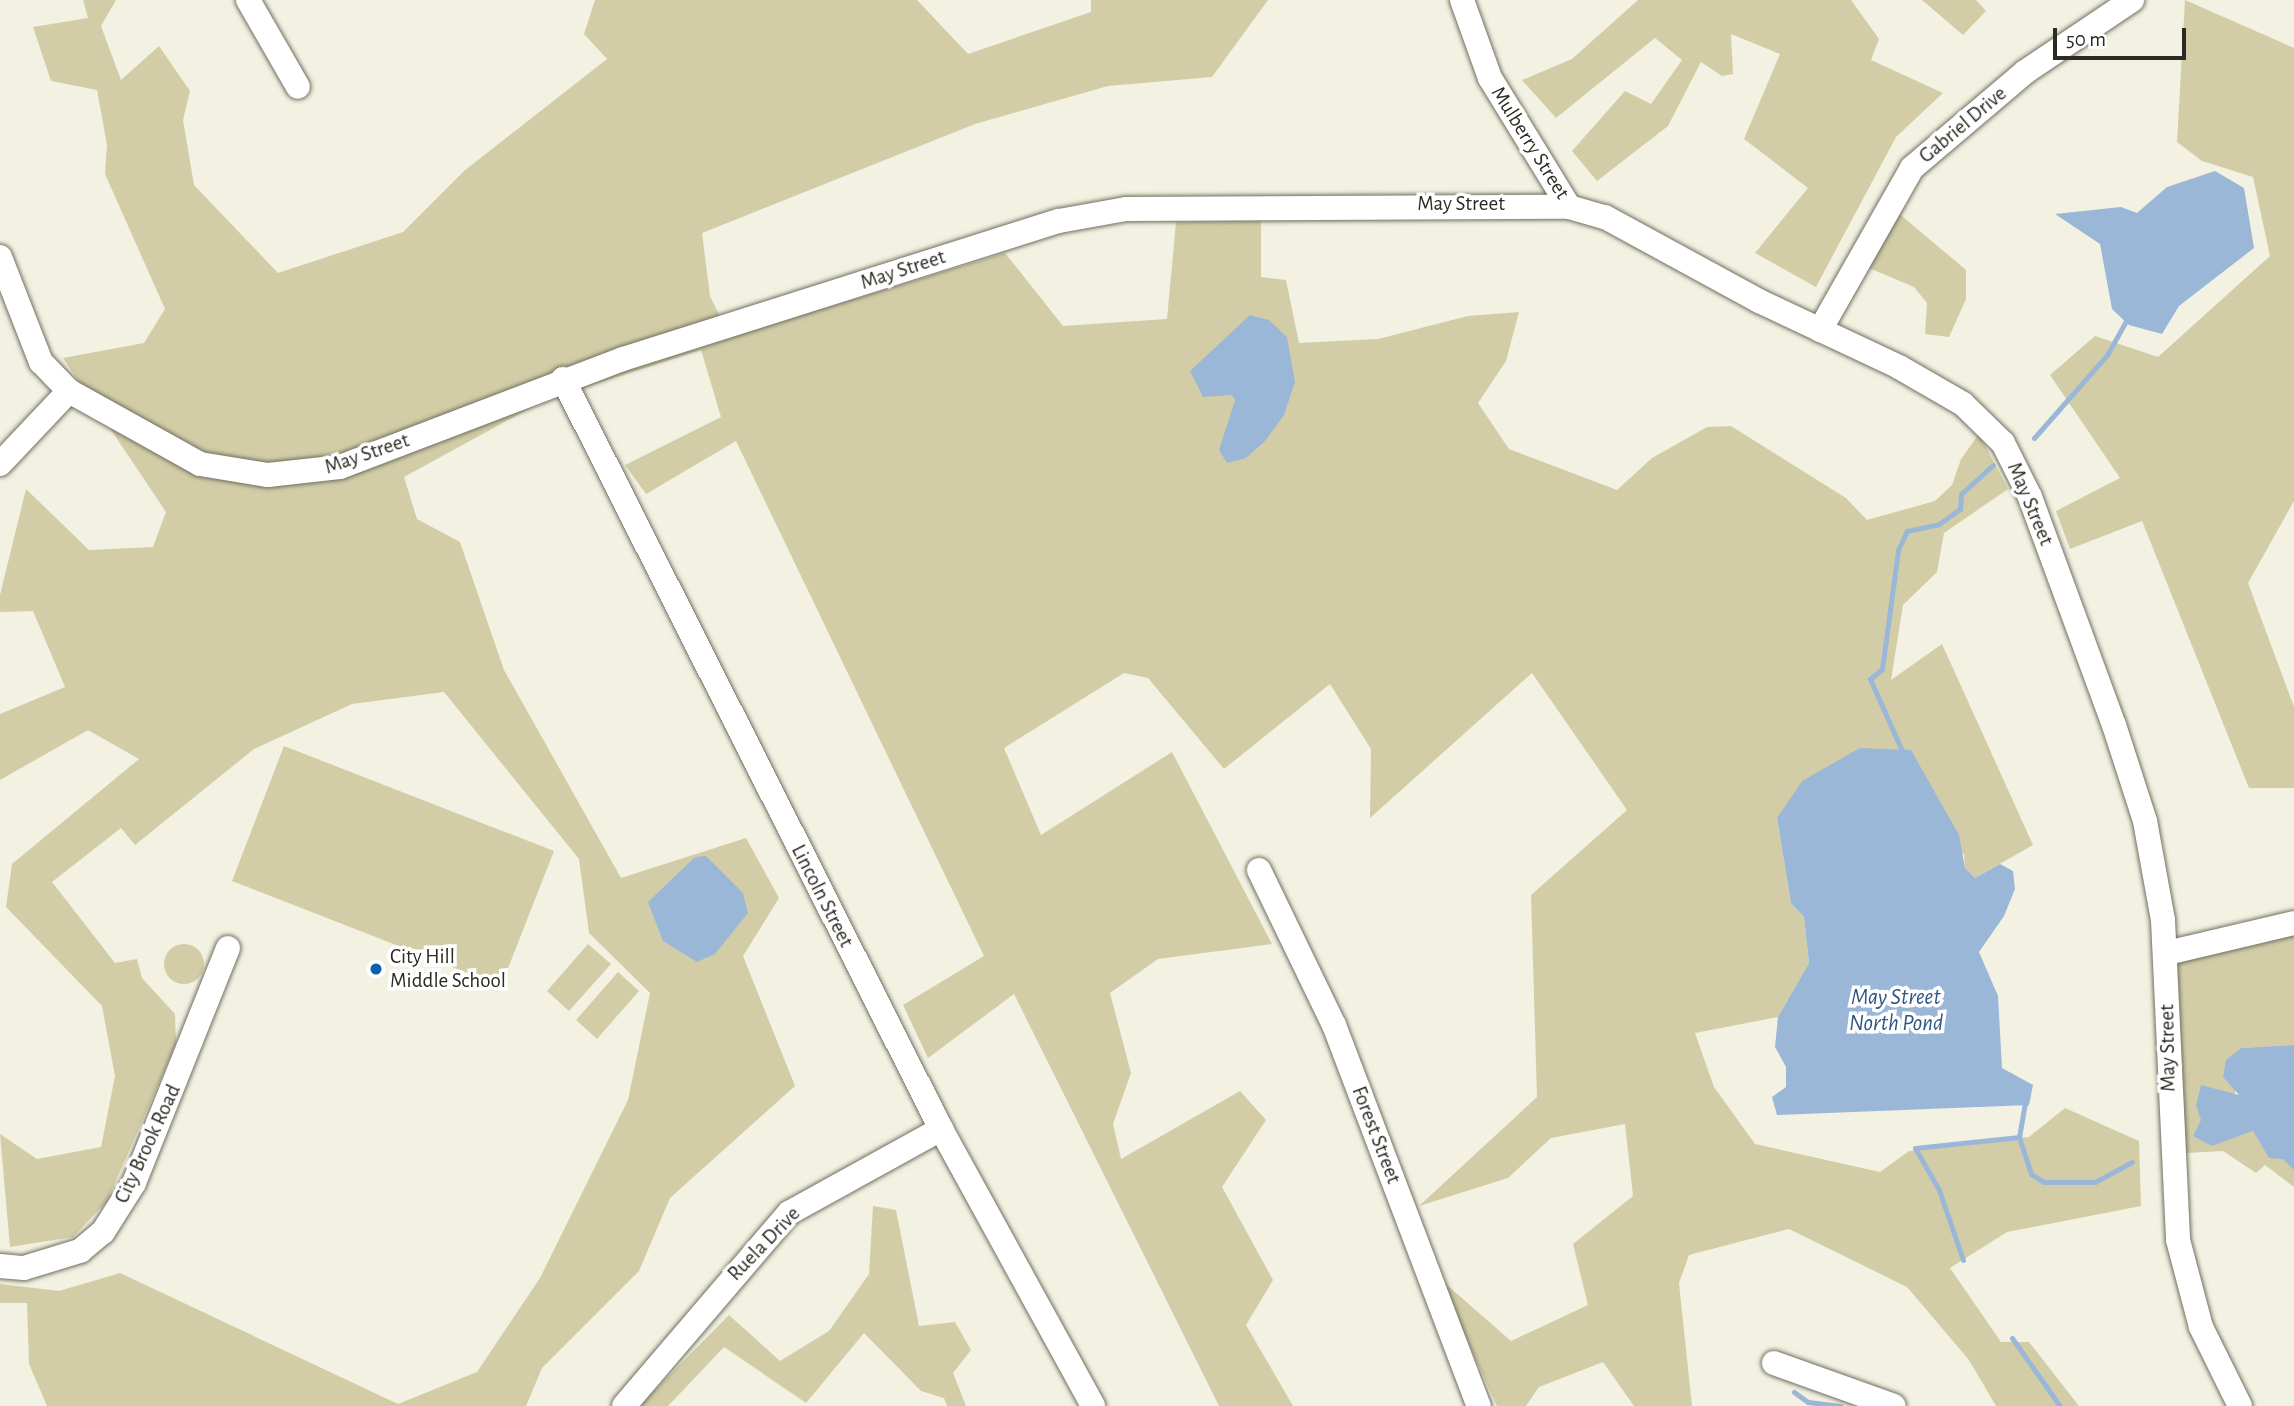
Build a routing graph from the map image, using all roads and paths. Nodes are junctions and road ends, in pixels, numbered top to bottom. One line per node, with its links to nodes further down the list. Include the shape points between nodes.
1 (248, 0): 4 (street)
2 (1462, 0): 5 (street, Mulberry Street, via 1490,78)
3 (2132, 0): 7 (street, Gabriel Drive, via 2025,72 1912,168)
4 (298, 86)
5 (1569, 207): 7 (street, May Street, via 1605,217); 8 (street, May Street, via 1408,204 1096,213)
6 (0, 257): 9 (street, May Street, via 41,362)
7 (1819, 330): 14 (street, May Street, via 1964,404 1985,422 2018,469 2145,821)
8 (563, 379): 9 (street, May Street, via 352,463 268,475 200,464); 15 (street, Lincoln Street)
9 (69, 391): 10 (street)
10 (0, 464)
11 (1259, 870): 20 (street, Forest Street, via 1334,1025)
12 (2294, 923): 14 (street)
13 (228, 948): 16 (street, City Brook Road, via 134,1183 103,1232 80,1251 24,1268)
14 (2167, 953): 22 (street, May Street, via 2169,1157 2178,1241 2201,1327)
15 (941, 1129): 18 (street, Ruela Drive, via 789,1213); 19 (street, Lincoln Street)
16 (0, 1266)
17 (1774, 1363): 21 (street)
18 (624, 1406)
19 (1093, 1406)
20 (1479, 1406)
21 (1894, 1406)
22 (2240, 1406)

